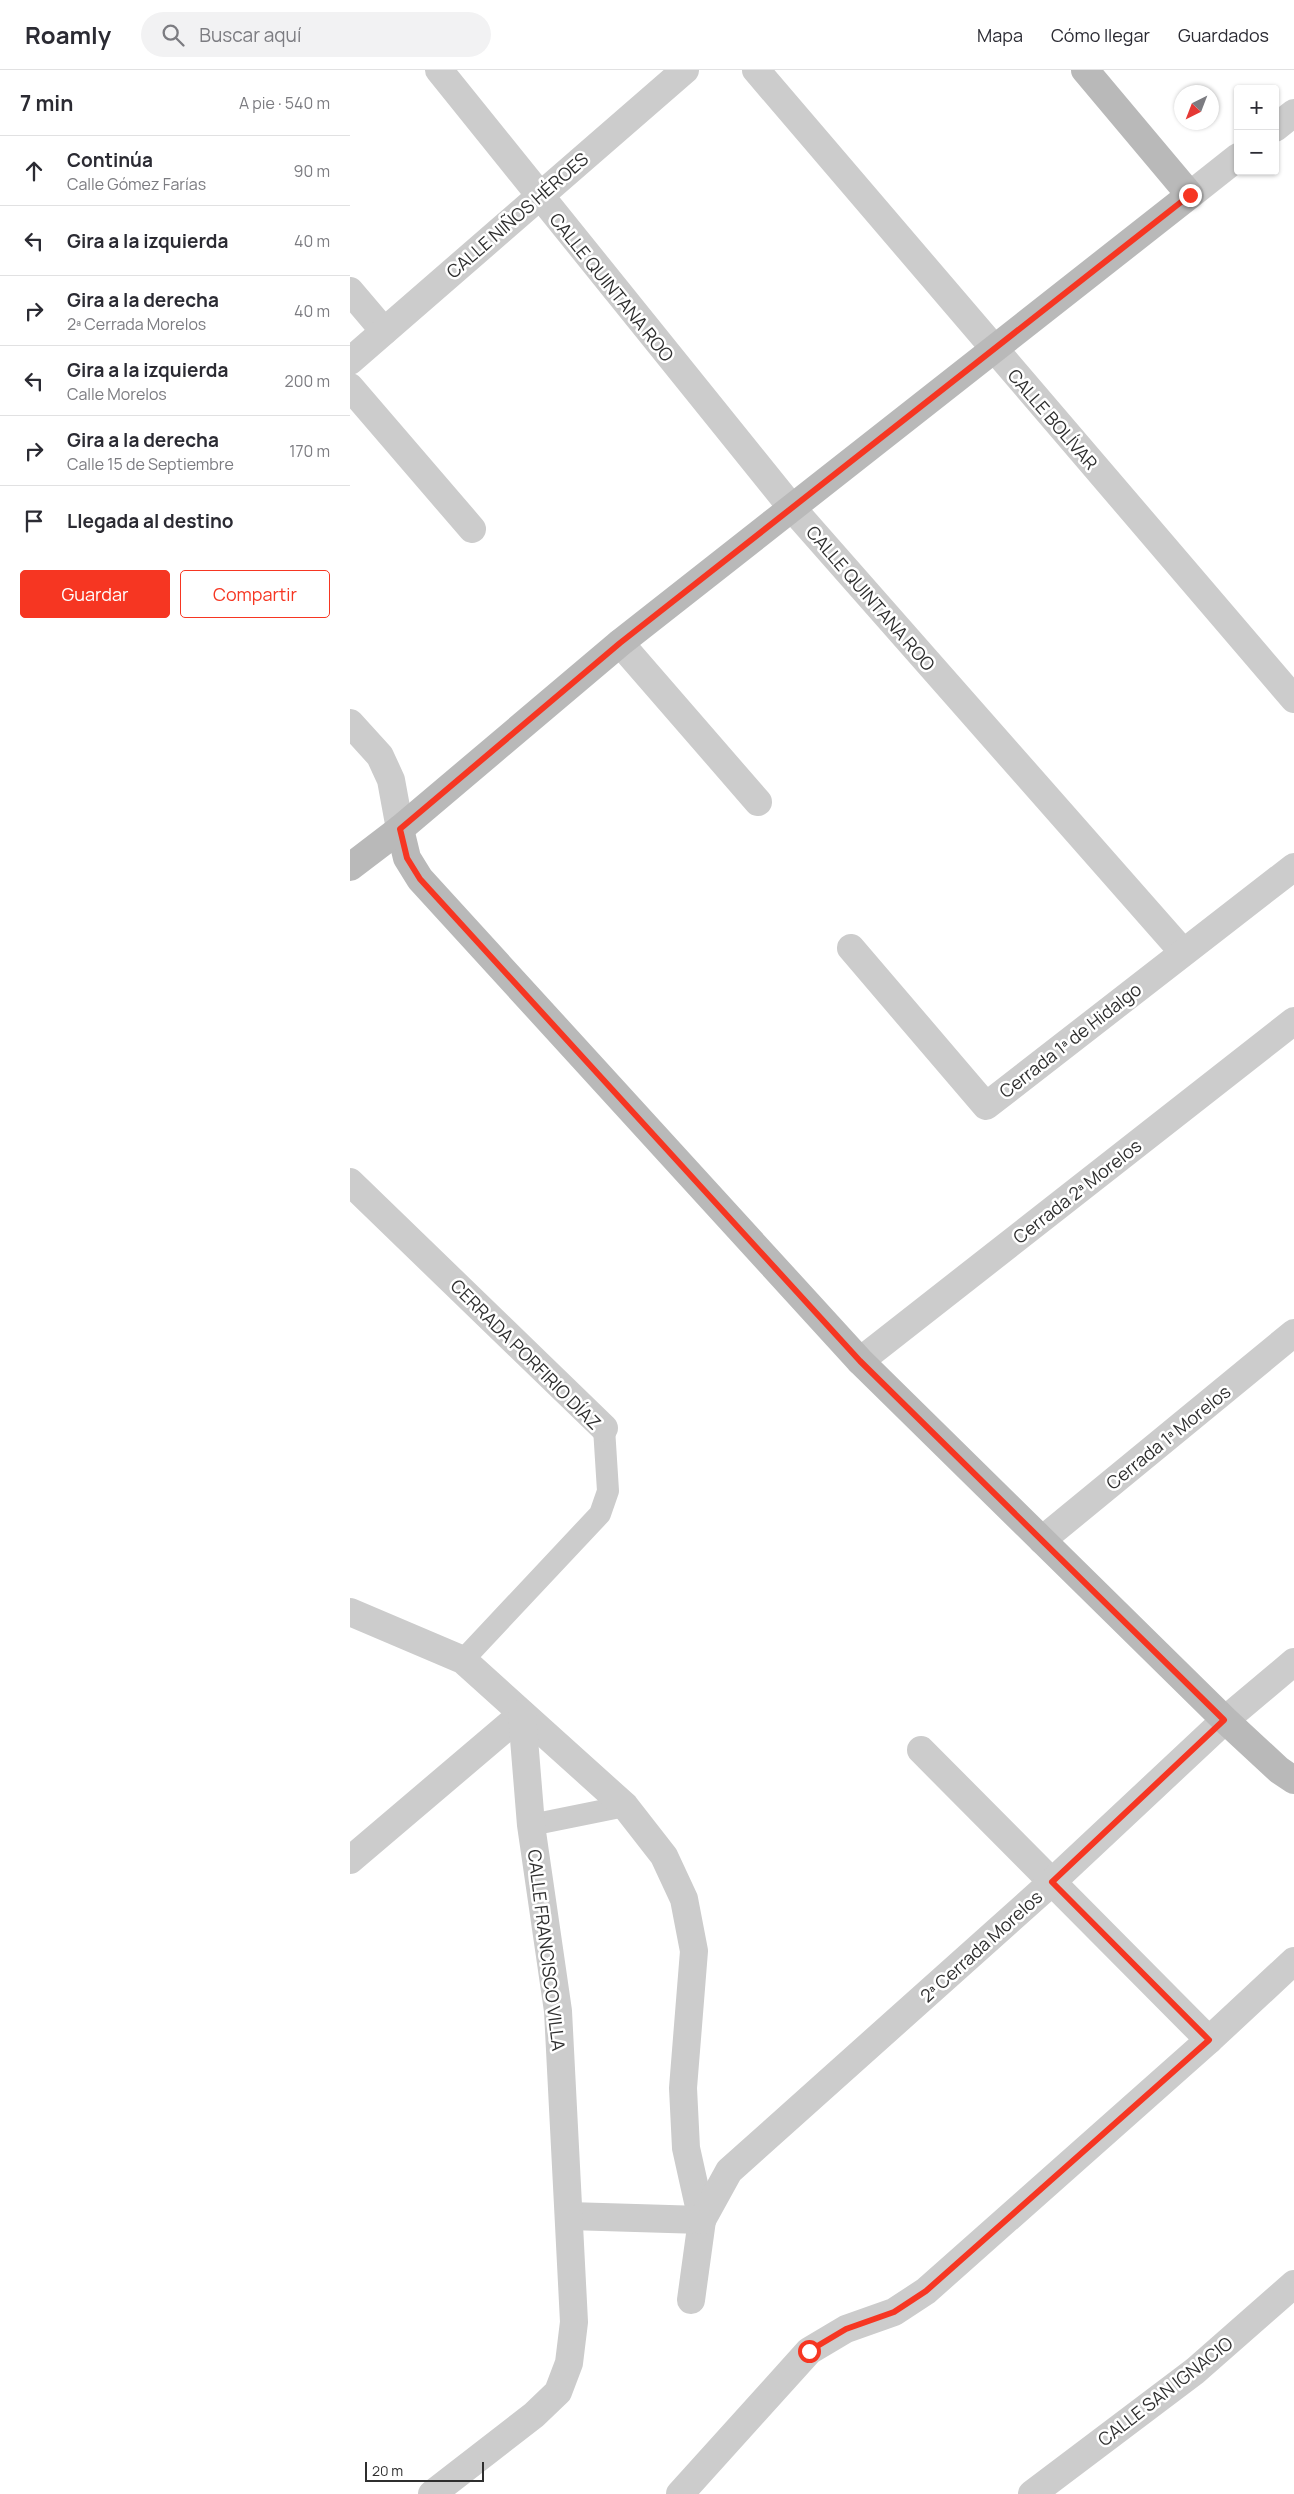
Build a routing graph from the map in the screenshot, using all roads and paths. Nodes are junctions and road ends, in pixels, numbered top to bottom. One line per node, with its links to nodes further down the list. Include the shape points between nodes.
1 (439, 70): 9 (street, CALLE QUINTANA ROO)
2 (685, 70): 9 (street, CALLE NIÑOS HÉROES)
3 (756, 70): 12 (street, CALLE BOLÍVAR)
4 (1085, 70): 8 (street)
5 (1294, 113): 6 (street)
6 (1279, 125)
7 (1234, 160): 8 (street)
8 (1190, 195): 12 (street)
9 (539, 196): 11 (street, CALLE NIÑOS HÉROES); 15 (street, CALLE QUINTANA ROO)
10 (350, 291): 11 (street)
11 (384, 331): 13 (street, CALLE NIÑOS HÉROES)
12 (994, 350): 15 (street); 18 (street, CALLE BOLÍVAR)
13 (350, 361)
14 (350, 387): 16 (street)
15 (792, 508): 17 (street); 25 (street, CALLE QUINTANA ROO)
16 (472, 529)
17 (620, 643): 20 (street); 21 (street)
18 (1294, 699)
19 (350, 723): 21 (street, via 380,756 391,780)
20 (758, 802)
21 (400, 829): 22 (street); 29 (street, via 407,858 420,879)
22 (350, 867)
23 (1294, 867): 25 (street, Cerrada 1ª de Hidalgo)
24 (851, 948): 25 (street, Cerrada 1ª de Hidalgo, via 986,1106)
25 (1183, 952)
26 (1294, 1021): 29 (street, Cerrada 2ª Morelos)
27 (350, 1182): 30 (street, CERRADA PORFIRIO DÍAZ)
28 (1294, 1333): 31 (street, Cerrada 1ª Morelos)
29 (860, 1361): 31 (street)
30 (604, 1428): 33 (lane, CERRADA PORFIRIO DÍAZ, via 608,1491 600,1514)
31 (1042, 1540): 36 (street)
32 (350, 1612): 33 (street)
33 (463, 1660): 35 (street)
34 (1294, 1662): 36 (street, 2ª Cerrada Morelos)
35 (522, 1714): 39 (street); 40 (street, CALLE FRANCISCO VILLA); 41 (street)
36 (1224, 1720): 38 (street); 42 (street, 2ª Cerrada Morelos)
37 (920, 1750): 42 (street)
38 (1294, 1780)
39 (625, 1806): 40 (lane); 46 (street, via 664,1856 684,1899 694,1951 683,2088 686,2148)
40 (532, 1825): 45 (street, CALLE FRANCISCO VILLA, via 558,2011)
41 (350, 1860)
42 (1052, 1882): 44 (street); 46 (street, 2ª Cerrada Morelos, via 729,2171)
43 (1294, 1961): 44 (street)
44 (1209, 2040): 50 (street, via 926,2291 894,2312 846,2329 809,2351)
45 (568, 2216): 46 (street); 49 (street, CALLE FRANCISCO VILLA, via 574,2322 569,2363 558,2392 534,2415)
46 (702, 2220): 48 (street)
47 (1294, 2284): 51 (street, CALLE SAN IGNACIO, via 1195,2371)
48 (691, 2300)
49 (432, 2494)
50 (680, 2494)
51 (1032, 2494)

